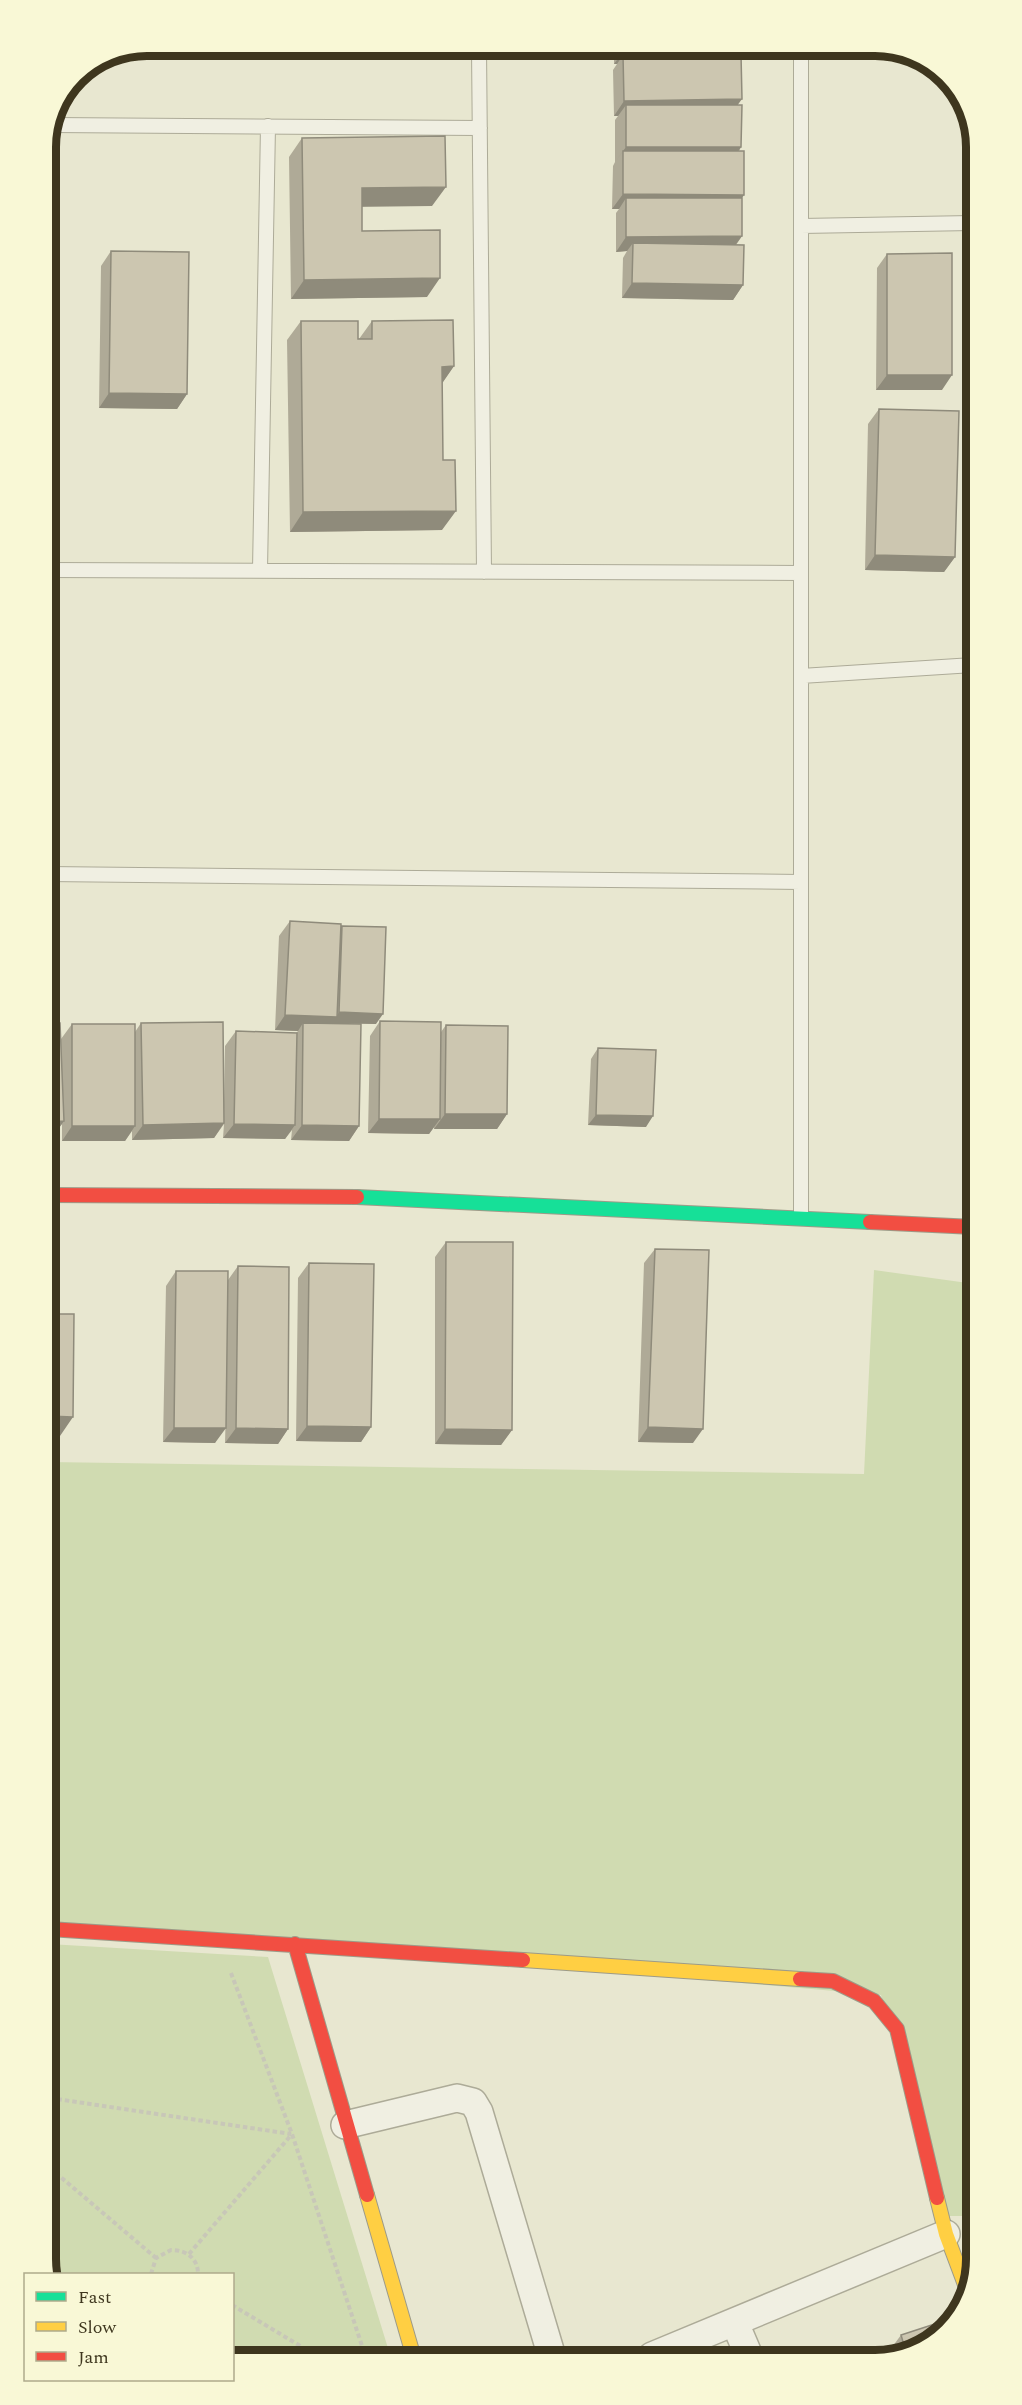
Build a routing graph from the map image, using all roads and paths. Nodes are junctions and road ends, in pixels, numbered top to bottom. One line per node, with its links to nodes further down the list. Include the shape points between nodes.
1 (479, 56): 5 (lane)
2 (801, 56): 7 (lane)
3 (59, 124): 4 (lane)
4 (268, 126): 5 (lane); 9 (lane)
5 (480, 128): 10 (lane)
6 (966, 223): 7 (lane)
7 (801, 226): 11 (lane)
8 (56, 570): 9 (lane)
9 (260, 570): 10 (lane)
10 (484, 572): 11 (lane)
11 (801, 573): 13 (lane)
12 (966, 665): 13 (lane)
13 (801, 676): 15 (lane)
14 (56, 874): 15 (lane)
15 (801, 882): 17 (lane)
16 (56, 1195): 17 (street, via 340,1196)
17 (801, 1218): 18 (street)
18 (966, 1227)
19 (56, 1929): 20 (street)
20 (219, 1942): 21 (street); 24 (path)
21 (295, 1944): 23 (street); 26 (street, via 833,1981 874,2001 897,2029)
22 (56, 2099): 24 (path)
23 (345, 2125): 36 (street); 37 (street, via 457,2098 473,2102)
24 (292, 2134): 27 (path); 35 (path)
25 (56, 2173): 28 (path)
26 (946, 2234): 31 (street); 33 (street)
27 (189, 2254): 28 (path, via 171,2250); 30 (path)
28 (156, 2258): 29 (path)
29 (151, 2273)
30 (198, 2273)
31 (963, 2280)
32 (234, 2306): 34 (path)
33 (735, 2323): 38 (street); 39 (street)
34 (306, 2349)
35 (363, 2349)
36 (411, 2349)
37 (550, 2350)
38 (668, 2350)
39 (746, 2350)

